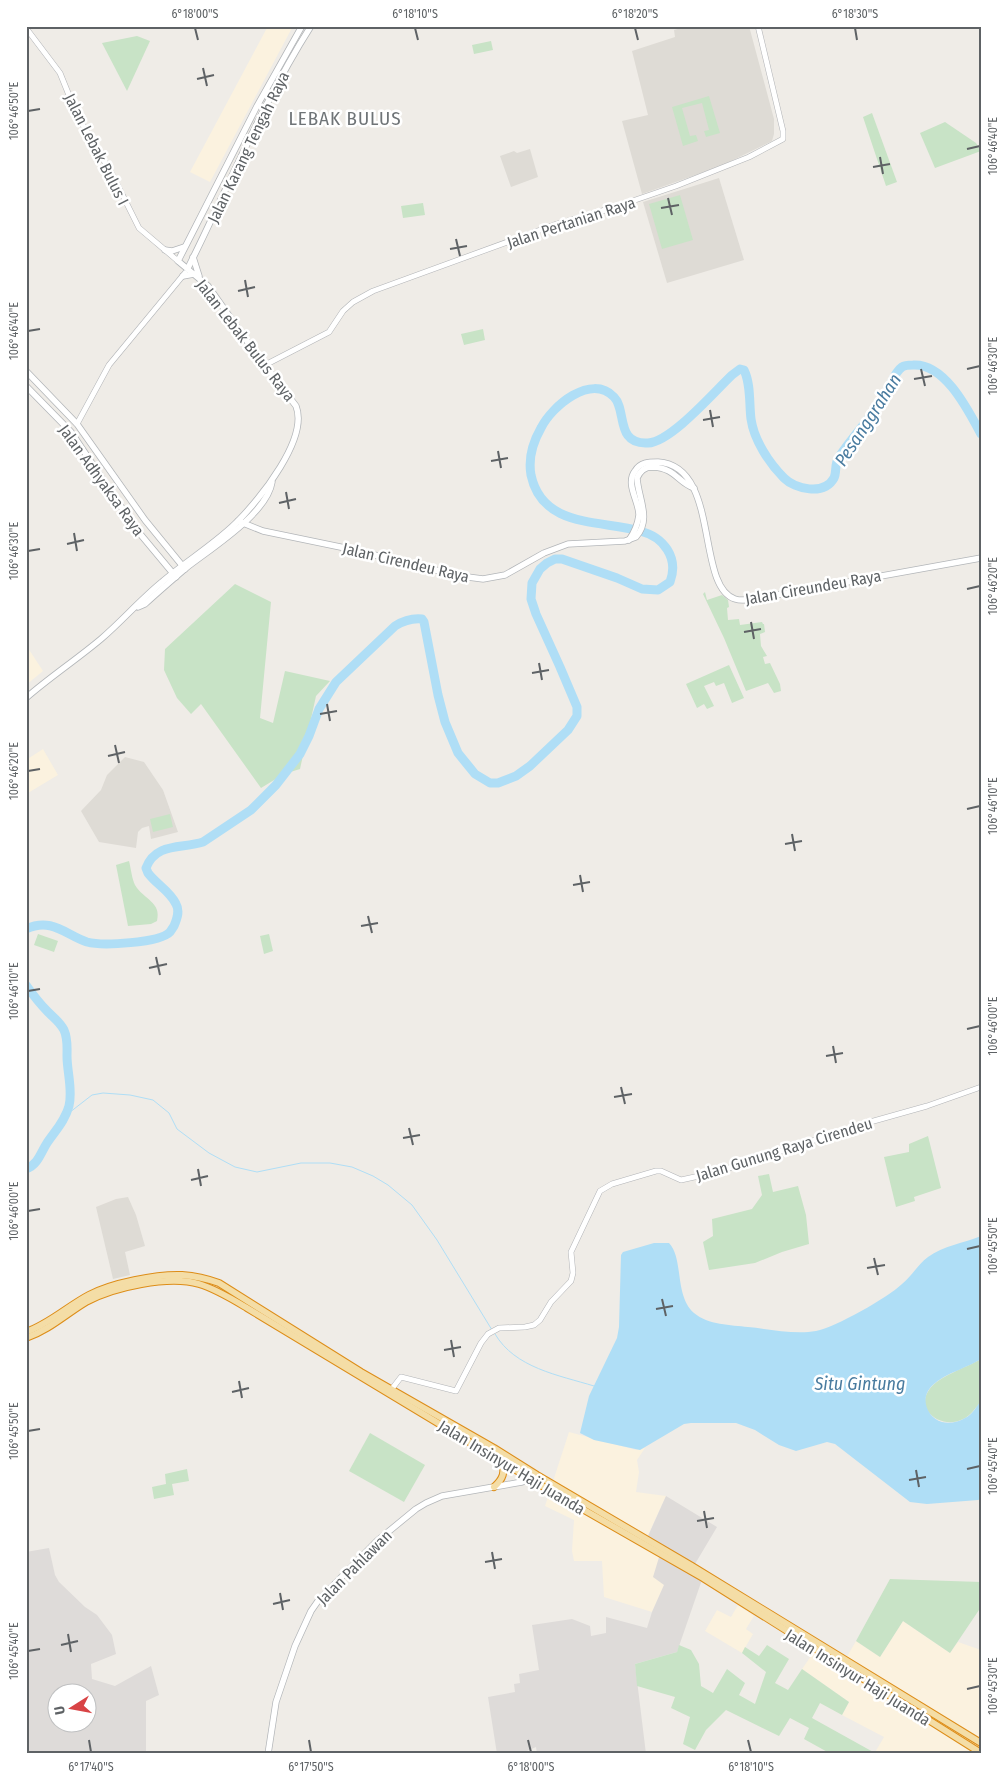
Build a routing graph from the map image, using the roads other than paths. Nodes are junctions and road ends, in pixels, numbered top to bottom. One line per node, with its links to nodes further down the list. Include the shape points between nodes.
1 (302, 26): 5 (main road, Jalan Karang Tengah Raya)
2 (311, 26): 7 (main road, Jalan Karang Tengah Raya, via 245,147)
3 (758, 26): 13 (street, Jalan Pertanian Raya, via 783,139 750,157 676,186 554,225 373,291 343,311 328,332)
4 (26, 28): 6 (street, Jalan Lebak Bulus I, via 60,73 77,115 113,176 138,228)
5 (184, 248): 6 (main road); 8 (main road, Jalan Karang Tengah Raya)
6 (165, 250): 8 (street, Jalan Lebak Bulus I)
7 (193, 257): 9 (main road, Jalan Karang Tengah Raya); 12 (main road)
8 (178, 261): 9 (main road, Jalan Lebak Bulus Raya)
9 (188, 268): 10 (main road, Jalan Lebak Bulus Raya); 11 (street, Jalan Adhyaksa Raya)
10 (194, 274): 11 (main road); 12 (main road, Jalan Lebak Bulus Raya)
11 (183, 276): 16 (street, Jalan Adhyaksa Raya, via 109,366)
12 (201, 279): 13 (main road, Jalan Lebak Bulus Raya)
13 (265, 365): 18 (main road, Jalan Lebak Bulus Raya, via 296,406 299,424 283,464)
14 (26, 371): 16 (main road, Jalan Adhyaksa Raya)
15 (26, 386): 21 (main road, Jalan Adhyaksa Raya, via 71,432 136,529)
16 (77, 424): 20 (main road, Jalan Adhyaksa Raya, via 144,520)
17 (694, 488): 18 (main road, Jalan Cirendeu Raya, via 690,480 673,467 649,462 639,466 633,473 632,482 639,524 629,540 568,544 544,553 505,575 483,580 263,531); 19 (main road, Jalan Cireundeu Raya, via 718,580 727,594 736,600 754,600)
18 (241, 522): 20 (main road, Jalan Lebak Bulus Raya)
19 (981, 558)
20 (182, 564): 21 (main road); 22 (main road, Jalan Lebak Bulus Raya)
21 (167, 566): 22 (main road, Jalan Adhyaksa Raya)
22 (174, 575): 23 (main road, Jalan Lebak Bulus Raya, via 142,599 101,639)
23 (26, 698)
24 (981, 1086): 27 (street, Jalan Gunung Raya Cirendeu, via 927,1106 699,1176 681,1180 656,1171 609,1185 600,1191 571,1252 573,1277 540,1320 534,1325 504,1327 490,1332 456,1391 401,1377)
25 (26, 1332): 27 (highway, Jalan Insinyur Haji Juanda, via 98,1291 151,1278 188,1276 219,1283)
26 (26, 1338): 28 (highway, Jalan Insinyur Haji Juanda, via 102,1295 168,1281 199,1284 228,1297)
27 (391, 1390): 29 (highway, Jalan Insinyur Haji Juanda, via 494,1448)
28 (501, 1460): 29 (highway, Jalan Insinyur Haji Juanda); 30 (highway, via 504,1475)
29 (534, 1477): 30 (main road, Jalan Pahlawan); 31 (highway, Jalan Insinyur Haji Juanda, via 692,1566); 32 (highway, Jalan Insinyur Haji Juanda, via 703,1578)
30 (494, 1487): 33 (main road, Jalan Pahlawan, via 442,1496 421,1506 378,1541 318,1601 295,1646 276,1702)
31 (981, 1743)
32 (981, 1753)
33 (268, 1754)

